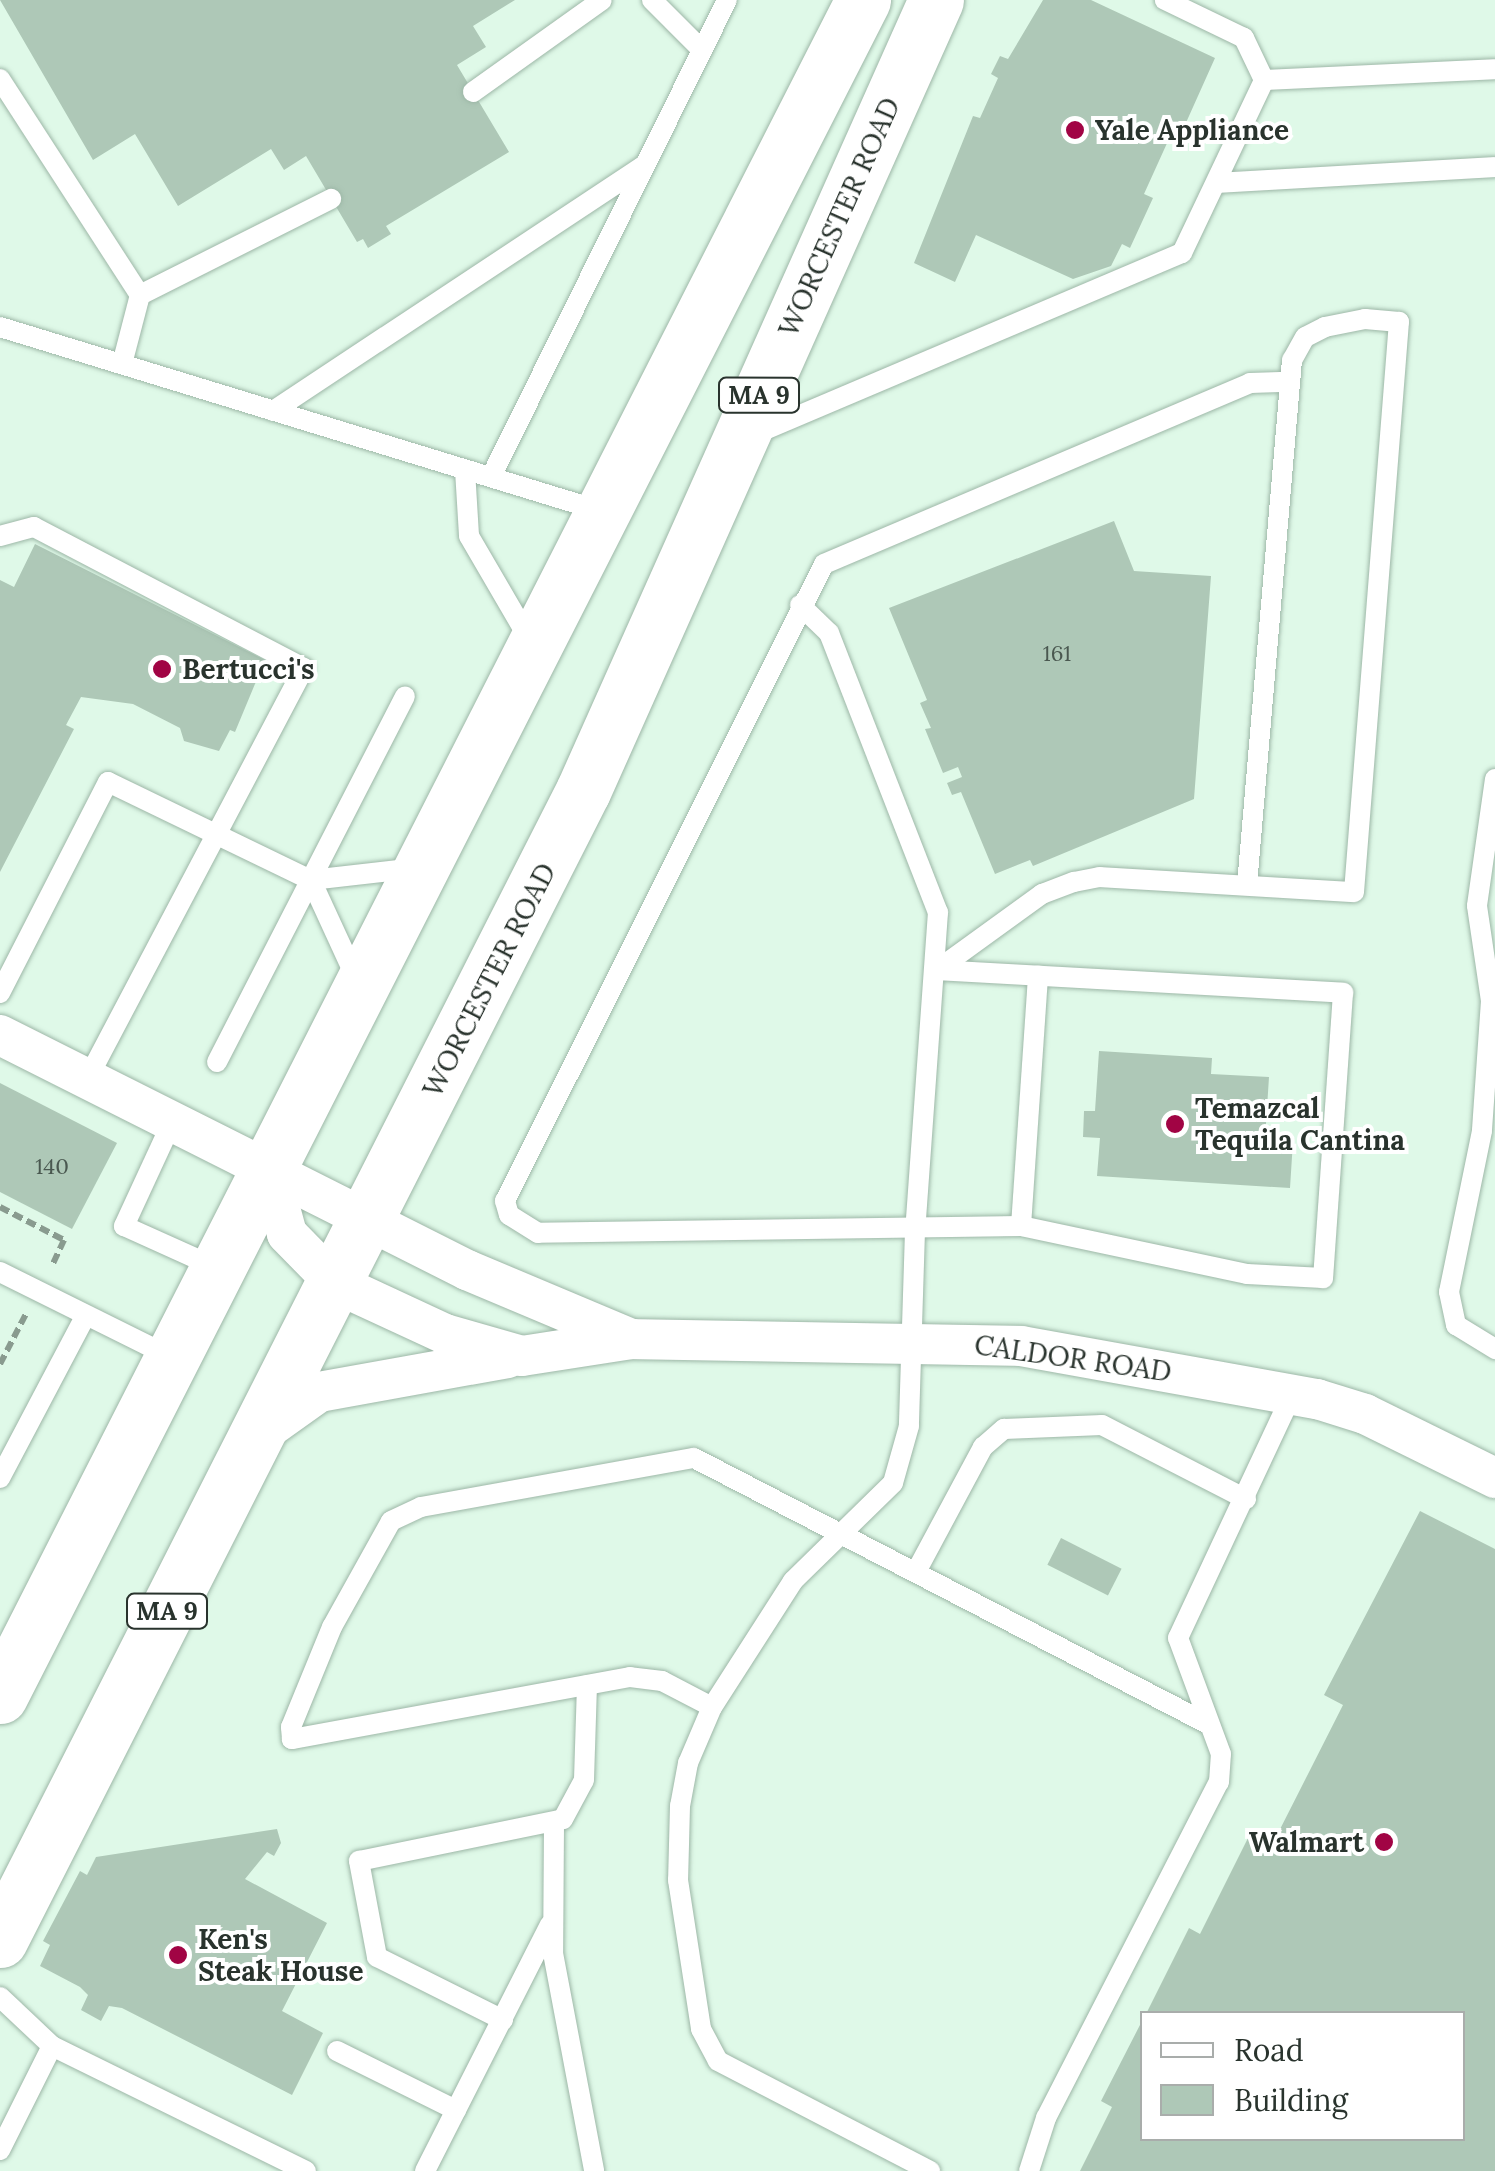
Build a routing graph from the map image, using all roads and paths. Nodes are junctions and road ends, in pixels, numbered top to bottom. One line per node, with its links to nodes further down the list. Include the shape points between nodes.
1 (602, 0): 11 (lane)
2 (652, 0): 7 (lane)
3 (726, 0): 7 (lane)
4 (863, 0): 24 (highway, MA 9)
5 (936, 0): 21 (highway, WORCESTER ROAD / MA 9)
6 (1165, 0): 10 (lane, via 1244,38)
7 (702, 50): 12 (lane)
8 (1495, 68): 10 (lane)
9 (0, 79): 16 (lane)
10 (1264, 80): 14 (lane)
11 (473, 92)
12 (646, 164): 20 (lane); 23 (lane)
13 (1495, 168): 14 (lane)
14 (1217, 183): 21 (lane, via 1190,244 1166,264)
15 (332, 199): 16 (lane)
16 (140, 295): 18 (lane)
17 (0, 327): 18 (lane)
18 (122, 364): 20 (lane)
19 (1288, 382): 26 (lane, via 1250,384 841,554 824,564); 33 (lane); 33 (lane, via 1305,337 1344,322 1399,322 1354,892)
20 (273, 411): 22 (lane)
21 (739, 441): 45 (highway, WORCESTER ROAD / MA 9, via 583,791)
22 (465, 470): 23 (lane); 27 (lane, via 469,536)
23 (492, 478): 24 (lane)
24 (604, 512): 27 (highway, MA 9)
25 (0, 536): 30 (lane, via 34,526 304,668)
26 (800, 605): 35 (lane, via 829,633 932,889); 47 (lane, via 505,1202 521,1227 550,1234)
27 (534, 648): 31 (highway, MA 9)
28 (406, 696): 32 (lane)
29 (1495, 779): 34 (lane, via 1478,890)
30 (218, 835): 32 (lane); 38 (lane, via 108,782); 41 (lane)
31 (423, 867): 32 (lane); 37 (highway, MA 9)
32 (311, 880): 37 (lane); 40 (lane)
33 (1247, 886): 35 (lane, via 1100,877 1074,882 1042,894)
34 (1488, 949): 56 (lane, via 1482,1131 1449,1305 1462,1332)
35 (936, 970): 36 (lane); 47 (lane)
36 (1038, 976): 46 (lane); 46 (lane, via 1343,993 1323,1278 1247,1274)
37 (361, 988): 43 (highway, MA 9)
38 (0, 993)
39 (0, 1035): 41 (street)
40 (217, 1062)
41 (88, 1078): 42 (street)
42 (173, 1120): 43 (street); 48 (lane, via 124,1226)
43 (270, 1168): 45 (street, CALDOR ROAD); 48 (highway, MA 9); 51 (street, CALDOR ROAD, via 287,1234)
44 (0, 1207): 50 (path, via 64,1240 52,1267)
45 (368, 1218): 51 (highway, WORCESTER ROAD / MA 9); 54 (street, CALDOR ROAD, via 467,1270)
46 (1021, 1226): 47 (lane)
47 (915, 1231): 55 (lane)
48 (218, 1268): 58 (highway, MA 9)
49 (0, 1272): 53 (lane)
50 (67, 1274)
51 (336, 1283): 57 (street, CALDOR ROAD, via 445,1334); 61 (highway, WORCESTER ROAD / MA 9)
52 (30, 1308): 59 (path)
53 (86, 1315): 58 (lane); 62 (lane)
54 (632, 1339): 55 (street, CALDOR ROAD); 57 (street, CALDOR ROAD)
55 (911, 1342): 60 (street, CALDOR ROAD, via 1021,1346); 65 (lane, via 902,1464 877,1504)
56 (1495, 1348)
57 (522, 1356): 61 (street, via 319,1392 275,1419)
58 (172, 1358): 68 (highway, MA 9)
59 (0, 1364)
60 (1293, 1394): 63 (street, CALDOR ROAD, via 1365,1414); 64 (lane)
61 (253, 1442): 73 (highway, WORCESTER ROAD / MA 9)
62 (0, 1478)
63 (1495, 1478)
64 (1246, 1499): 66 (lane, via 1102,1425 1004,1428 983,1447); 70 (lane, via 1178,1638)
65 (845, 1532): 66 (lane); 67 (lane, via 694,1458 411,1510 391,1521 371,1549 296,1703 292,1738); 69 (lane, via 772,1608)
66 (917, 1570): 70 (lane)
67 (587, 1685): 69 (lane, via 654,1678); 71 (lane, via 582,1791)
68 (0, 1696)
69 (712, 1707): 83 (lane, via 688,1763 678,1840 683,1921 707,2046 732,2071)
70 (1208, 1724): 84 (lane, via 1221,1754 1219,1782 1046,2118)
71 (554, 1826): 72 (lane); 75 (lane, via 359,1860 377,1957)
72 (551, 1924): 75 (lane); 82 (lane)
73 (0, 1940)
74 (0, 1997): 76 (lane)
75 (502, 2020): 78 (lane)
76 (52, 2046): 79 (lane); 80 (lane)
77 (338, 2051): 78 (lane)
78 (456, 2110): 81 (lane)
79 (0, 2150)
80 (306, 2171)
81 (425, 2171)
82 (594, 2171)
83 (930, 2171)
84 (1030, 2171)

